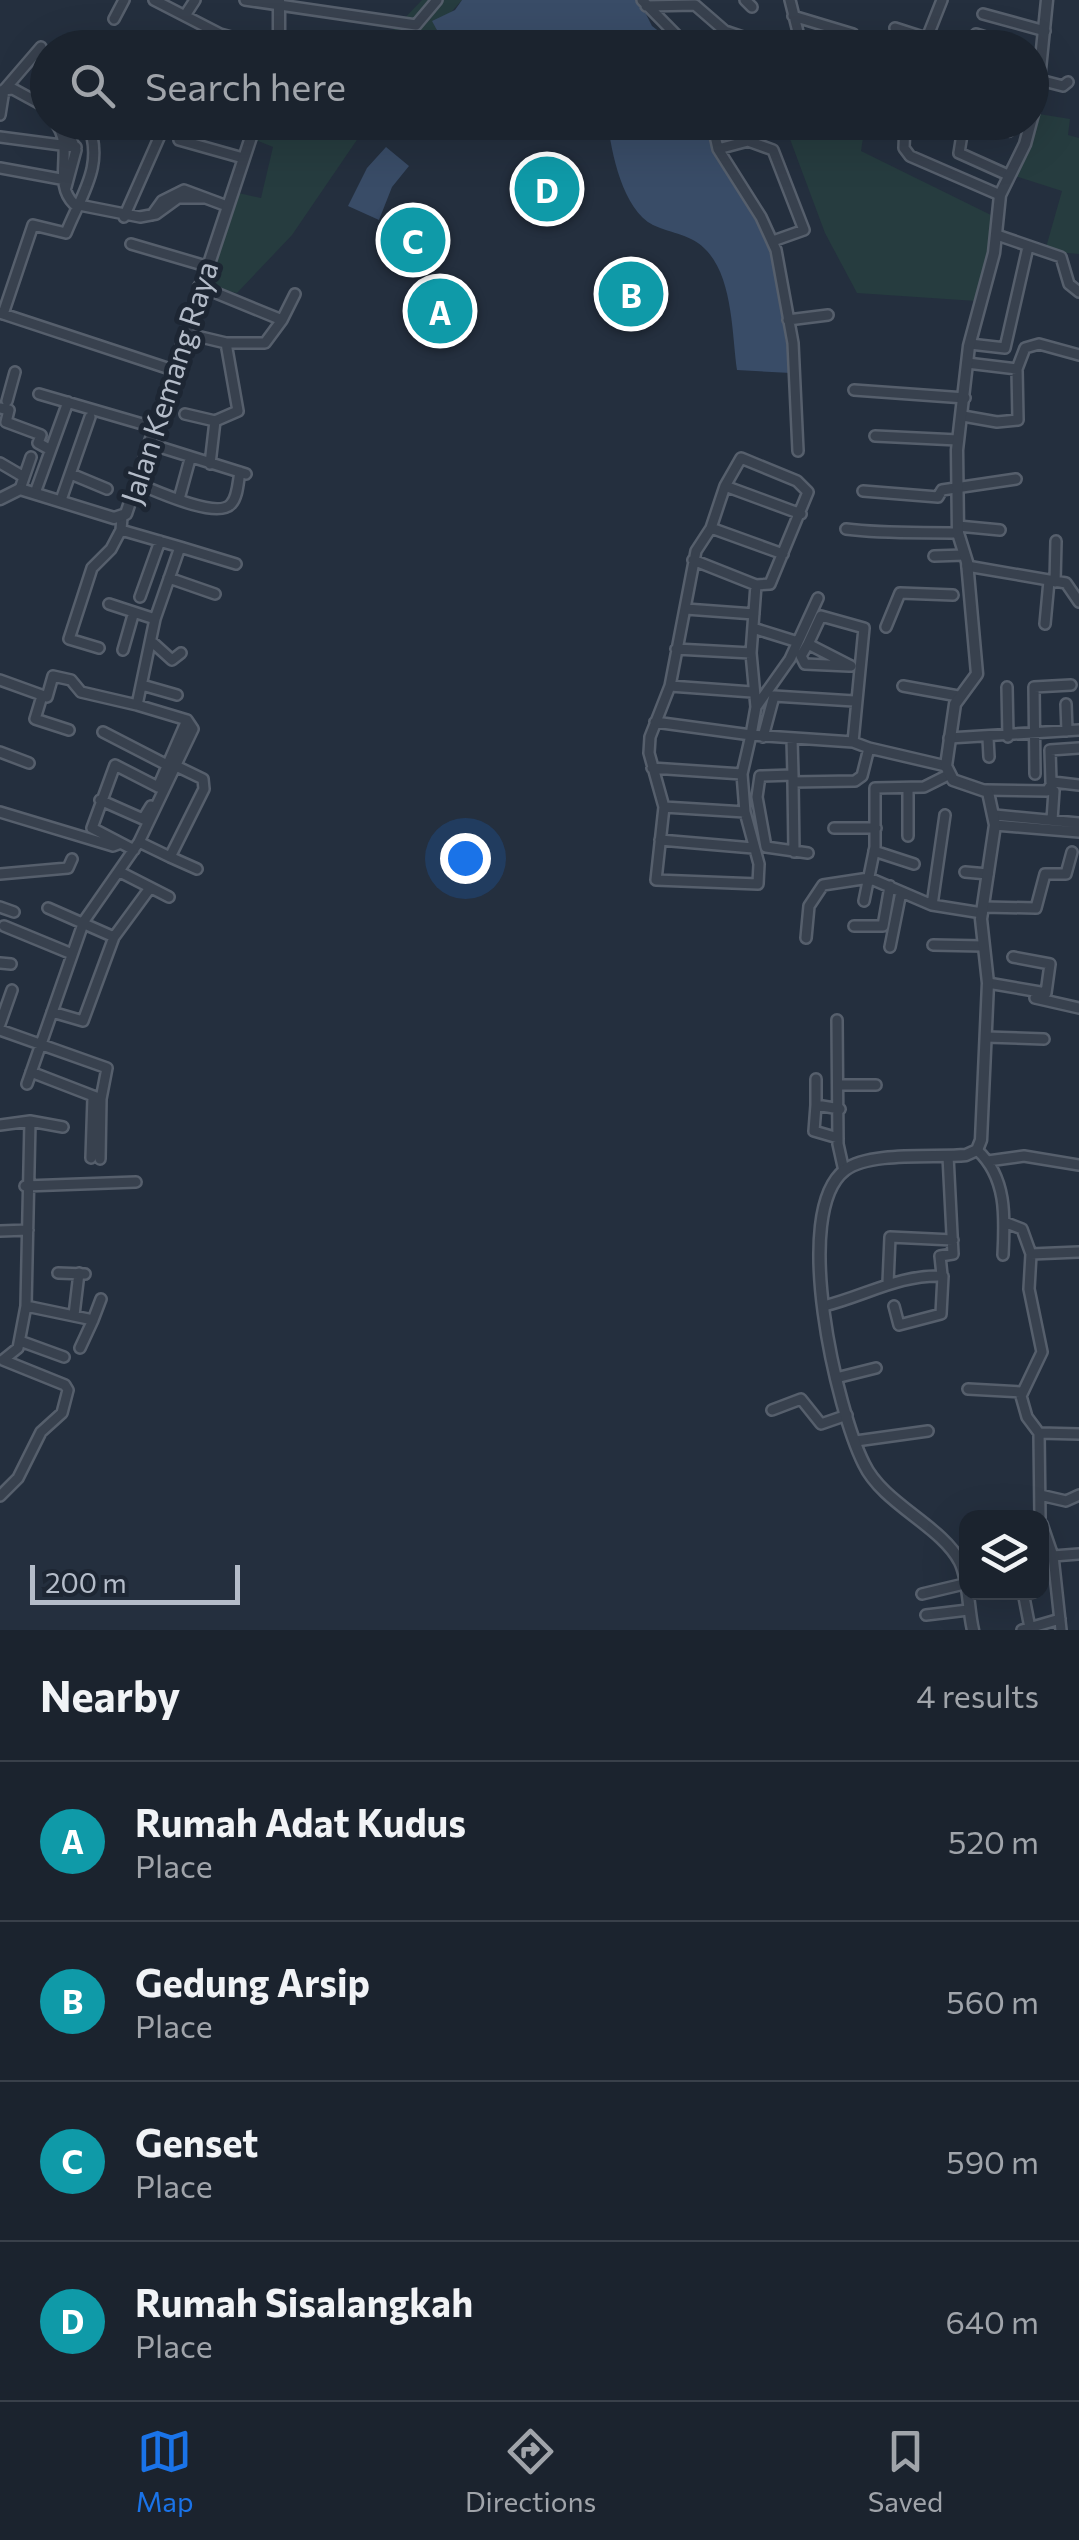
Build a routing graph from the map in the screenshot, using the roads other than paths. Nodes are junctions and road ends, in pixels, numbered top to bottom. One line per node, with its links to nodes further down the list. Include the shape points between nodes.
1 (124, 0): 15 (street)
2 (154, 0): 12 (street)
3 (195, 0): 12 (street)
4 (244, 0): 11 (street)
5 (790, 0): 14 (street)
6 (942, 0): 24 (street)
7 (1048, 0): 26 (street)
8 (437, 1): 11 (street, via 416,25)
9 (689, 2): 10 (street); 20 (street)
10 (644, 3): 19 (street)
11 (280, 4): 18 (street)
12 (186, 14): 17 (street)
13 (983, 14): 25 (street)
14 (793, 16): 21 (street); 22 (street)
15 (114, 18)
16 (894, 28): 23 (street)
17 (213, 30)
18 (280, 30)
19 (671, 30)
20 (725, 30)
21 (800, 30)
22 (840, 30)
23 (898, 30)
24 (929, 30)
25 (1041, 30)
26 (1045, 30)
27 (30, 59): 30 (street)
28 (1049, 82): 29 (street)
29 (1068, 82)
30 (2, 90): 31 (street); 32 (street)
31 (30, 97)
32 (0, 115)
33 (0, 137): 44 (street)
34 (67, 140): 44 (street)
35 (69, 140): 44 (street)
36 (90, 140): 51 (street, via 95,166)
37 (158, 140): 53 (street)
38 (179, 140): 46 (street)
39 (250, 140): 46 (street, Jalan Kemang Raya)
40 (716, 140): 45 (street)
41 (904, 140): 50 (street, via 910,156)
42 (961, 140): 48 (street, via 959,153)
43 (1025, 140): 48 (street)
44 (71, 146): 49 (street)
45 (718, 149): 55 (street); 55 (street, via 748,141 771,146 804,230)
46 (243, 158): 52 (street, Jalan Kemang Raya)
47 (0, 168): 49 (street)
48 (1008, 175): 50 (street)
49 (66, 183): 51 (street, via 68,198)
50 (1000, 195): 54 (street)
51 (80, 206): 53 (street); 62 (street, via 66,234 33,225)
52 (226, 206): 53 (street, via 192,191 152,215); 58 (street, Jalan Kemang Raya)
53 (124, 217)
54 (997, 235): 57 (street); 68 (street)
55 (774, 241): 65 (street)
56 (132, 244): 58 (street)
57 (1028, 247): 60 (street, via 1062,257 1068,284); 68 (street, via 1006,348)
58 (206, 266): 59 (street, Jalan Kemang Raya)
59 (199, 286): 64 (street); 66 (street, Jalan Kemang Raya)
60 (1079, 292)
61 (296, 294): 64 (street)
62 (2, 313): 72 (street)
63 (828, 315): 65 (street)
64 (282, 320): 67 (street, via 265,343)
65 (788, 320): 90 (street)
66 (184, 333): 67 (street); 72 (street, Jalan Kemang Raya)
67 (226, 344): 84 (street, via 238,411)
68 (970, 344): 70 (street)
69 (1079, 355): 71 (street, via 1039,344 1025,348)
70 (967, 362): 71 (street); 78 (street)
71 (1017, 369): 82 (street, via 1018,420)
72 (173, 370): 85 (street, Jalan Kemang Raya)
73 (15, 372): 75 (street)
74 (0, 382): 75 (street)
75 (11, 386): 80 (street)
76 (854, 390): 78 (street)
77 (39, 394): 79 (street)
78 (965, 398): 82 (street)
79 (68, 402): 85 (street); 89 (street)
80 (3, 404): 89 (street, via 6,422 41,435 38,443)
81 (185, 414): 84 (street)
82 (962, 416): 87 (street)
83 (90, 418): 95 (street)
84 (215, 421): 94 (street)
85 (156, 428): 88 (street, Jalan Kemang Raya)
86 (876, 436): 87 (street)
87 (958, 440): 100 (street)
88 (150, 444): 92 (street); 98 (street, Jalan Kemang Raya)
89 (50, 449): 104 (street)
90 (798, 451)
91 (30, 457): 96 (street)
92 (190, 458): 94 (street); 106 (street)
93 (0, 463): 96 (street)
94 (210, 464): 106 (street, via 243,473 234,500 210,510)
95 (71, 474): 102 (street); 107 (street)
96 (24, 476): 101 (street)
97 (1016, 479): 100 (street)
98 (136, 483): 106 (street); 109 (street, Jalan Kemang Raya)
99 (726, 486): 108 (street); 108 (street, via 737,459 743,459 807,488); 110 (street)
100 (958, 486): 103 (street, via 939,496); 112 (street)
101 (20, 489): 104 (street, Jalan Kemang Raya); 105 (street)
102 (107, 489)
103 (862, 491)
104 (35, 492): 107 (street, Jalan Kemang Raya)
105 (0, 499)
106 (179, 499)
107 (61, 500): 109 (street, Jalan Kemang Raya)
108 (801, 514): 118 (street)
109 (122, 517): 113 (street)
110 (710, 528): 118 (street); 120 (street)
111 (846, 529): 112 (street, via 894,536)
112 (958, 529): 114 (street); 121 (street)
113 (121, 530): 115 (street); 141 (street, via 92,568 68,639)
114 (1000, 530)
115 (160, 541): 117 (street); 128 (street)
116 (1056, 541): 124 (street)
117 (180, 548): 122 (street); 123 (street)
118 (783, 554): 125 (street, via 770,584)
119 (934, 556): 121 (street)
120 (694, 560): 125 (street); 132 (street)
121 (965, 561): 124 (street); 156 (street, via 977,674)
122 (236, 564)
123 (169, 578): 126 (street); 135 (street)
124 (1052, 582): 130 (street, via 1070,585); 136 (street)
125 (756, 584): 134 (street)
126 (215, 594)
127 (953, 595): 137 (street, via 900,593)
128 (140, 597)
129 (818, 598): 140 (street)
130 (1077, 601)
131 (109, 604): 133 (street)
132 (686, 609): 134 (street); 142 (street)
133 (133, 614): 135 (street); 143 (street)
134 (754, 614): 138 (street)
135 (156, 619): 139 (street)
136 (1046, 624)
137 (886, 627)
138 (753, 628): 140 (street); 145 (street)
139 (151, 641): 144 (street, via 172,660); 148 (street)
140 (803, 643): 146 (street); 146 (street, via 805,664); 146 (street, via 821,616 864,628); 160 (street)
141 (98, 648)
142 (676, 649): 145 (street); 150 (street)
143 (124, 650)
144 (181, 653)
145 (751, 653): 153 (street)
146 (855, 666): 157 (street)
147 (0, 680): 155 (street)
148 (142, 685): 154 (street); 159 (street)
149 (1071, 685): 166 (street, via 1034,687)
150 (670, 686): 153 (street); 161 (street)
151 (903, 686): 156 (street)
152 (1007, 687): 168 (street)
153 (752, 692): 160 (street)
154 (177, 695)
155 (42, 696): 159 (street, via 53,676 92,696); 162 (street, via 35,719)
156 (958, 696): 169 (street)
157 (854, 701): 167 (street, via 774,696); 172 (street)
158 (1066, 704): 163 (street)
159 (137, 705): 178 (street, via 187,720)
160 (756, 707): 165 (street)
161 (655, 722): 165 (street); 179 (street, via 648,746)
162 (69, 730)
163 (1073, 730): 166 (street)
164 (103, 732): 178 (street)
165 (750, 735): 167 (street); 181 (street)
166 (1034, 735): 168 (street); 182 (street)
167 (762, 737): 171 (street)
168 (1008, 737): 170 (street)
169 (948, 738): 170 (street); 180 (street)
170 (988, 738): 176 (street)
171 (792, 739): 172 (street); 183 (street)
172 (854, 742): 173 (street)
173 (868, 748): 180 (street); 183 (street, via 862,776 854,781)
174 (1079, 748): 185 (street, via 1050,750)
175 (0, 752): 177 (street)
176 (989, 757)
177 (29, 763)
178 (172, 765): 186 (street); 203 (street); 209 (street, via 204,783)
179 (652, 768): 181 (street); 190 (street)
180 (947, 770): 187 (street, via 932,786); 188 (street, via 958,784)
181 (742, 774): 192 (street)
182 (1036, 774)
183 (793, 778): 206 (street); 206 (street, via 760,776 757,797 766,847)
184 (1079, 785): 185 (street)
185 (1052, 786): 188 (street); 195 (street)
186 (158, 787): 189 (street, via 144,819); 189 (street, via 115,765)
187 (908, 788): 198 (street, via 875,788); 200 (street)
188 (986, 790): 194 (street)
189 (100, 800): 202 (street, via 92,828)
190 (664, 807): 192 (street); 201 (street)
191 (0, 812): 202 (street, via 113,846)
192 (745, 812): 204 (street)
193 (945, 815): 223 (street)
194 (995, 820): 195 (street); 199 (street); 216 (street)
195 (1052, 820): 196 (street)
196 (1079, 823)
197 (834, 828): 198 (street)
198 (876, 828): 205 (street)
199 (1079, 832)
200 (908, 836)
201 (660, 840): 204 (street); 204 (street, via 654,871 660,883 755,886 760,881)
202 (122, 843): 203 (street)
203 (137, 846): 209 (street); 213 (street)
204 (753, 848)
205 (874, 851): 211 (street); 217 (street)
206 (794, 852): 207 (street)
207 (808, 852)
208 (1072, 852): 226 (street, via 1066,874 1046,874 1036,908)
209 (170, 857): 212 (street)
210 (72, 859): 215 (street, via 64,869)
211 (914, 864)
212 (197, 869)
213 (120, 872): 219 (street); 228 (street)
214 (965, 872): 216 (street)
215 (0, 874)
216 (988, 874): 226 (street)
217 (869, 878): 218 (street); 222 (street); 232 (street, via 818,888 806,914)
218 (890, 886): 220 (street); 230 (street, via 883,926)
219 (150, 888): 221 (street); 231 (street)
220 (901, 892): 223 (street); 235 (street)
221 (169, 897)
222 (864, 901)
223 (932, 905): 226 (street)
224 (0, 907): 227 (street)
225 (48, 908): 228 (street)
226 (982, 910): 234 (street)
227 (14, 912)
228 (84, 921): 231 (street); 236 (street)
229 (4, 926): 236 (street)
230 (854, 926)
231 (114, 936): 241 (street, via 84,1021)
232 (806, 938)
233 (933, 944): 234 (street)
234 (983, 946): 238 (street)
235 (890, 947)
236 (72, 954): 241 (street)
237 (1014, 958): 238 (street, via 1050,964 1046,993)
238 (988, 987): 240 (street); 244 (street)
239 (12, 990): 243 (street)
240 (1079, 1008)
241 (52, 1012): 246 (street)
242 (838, 1020): 251 (street)
243 (0, 1027): 246 (street)
244 (986, 1037): 245 (street); 259 (street)
245 (1044, 1039)
246 (40, 1042): 247 (street); 252 (street, via 105,1066)
247 (31, 1072): 249 (street); 252 (street)
248 (816, 1079): 253 (street)
249 (27, 1084)
250 (876, 1084): 251 (street)
251 (840, 1085): 254 (street)
252 (97, 1098): 261 (street)
253 (816, 1105): 254 (street); 258 (street, via 814,1132)
254 (840, 1109): 258 (street)
255 (30, 1121): 256 (street); 257 (street); 266 (street)
256 (0, 1125)
257 (63, 1127)
258 (838, 1138): 264 (street)
259 (977, 1150): 260 (street); 262 (street)
260 (948, 1156): 264 (street, via 880,1160); 270 (street)
261 (96, 1158)
262 (988, 1161): 263 (street, via 1024,1156); 267 (street)
263 (1079, 1165)
264 (844, 1171): 279 (street, via 819,1232)
265 (136, 1182): 266 (street)
266 (25, 1186): 268 (street)
267 (1004, 1222): 272 (street); 273 (street, via 1024,1231)
268 (28, 1230): 269 (street); 278 (street)
269 (0, 1231)
270 (953, 1240): 275 (street, via 953,1254 940,1256); 276 (street, via 890,1237)
271 (1079, 1252): 273 (street)
272 (1003, 1254)
273 (1031, 1254): 290 (street, via 1029,1290 1042,1352)
274 (58, 1273): 281 (street, via 82,1274)
275 (942, 1275): 276 (street); 280 (street, via 942,1314 900,1325)
276 (888, 1283): 279 (street)
277 (101, 1299): 282 (street)
278 (26, 1306): 281 (street); 283 (street)
279 (824, 1306): 288 (street)
280 (894, 1306)
281 (74, 1315): 282 (street)
282 (94, 1320): 284 (street)
283 (20, 1341): 285 (street); 286 (street)
284 (80, 1348)
285 (64, 1357)
286 (2, 1360): 298 (street, via 68,1390 62,1413 41,1432 18,1478)
287 (876, 1368): 288 (street)
288 (836, 1378): 292 (street)
289 (968, 1389): 290 (street)
290 (1022, 1392): 294 (street, via 1024,1412)
291 (772, 1410): 292 (street, via 801,1400 821,1424)
292 (847, 1416): 296 (street)
293 (928, 1431): 296 (street)
294 (1039, 1433): 295 (street); 299 (street)
295 (1079, 1434)
296 (856, 1442): 304 (street, via 871,1476)
297 (1079, 1495): 299 (street, via 1066,1501)
298 (0, 1496)
299 (1040, 1496): 300 (street)
300 (1041, 1510)
301 (1049, 1544): 303 (street)
302 (1079, 1554): 303 (street)
303 (1053, 1556): 306 (street)
304 (959, 1560)
305 (1049, 1574): 306 (street)
306 (1055, 1574): 313 (street)
307 (959, 1585): 308 (street)
308 (922, 1594)
309 (966, 1600): 311 (street)
310 (1024, 1600): 314 (street)
311 (968, 1610): 312 (street); 315 (street)
312 (926, 1615)
313 (1061, 1625): 314 (street)
314 (1026, 1629)
315 (974, 1630)

